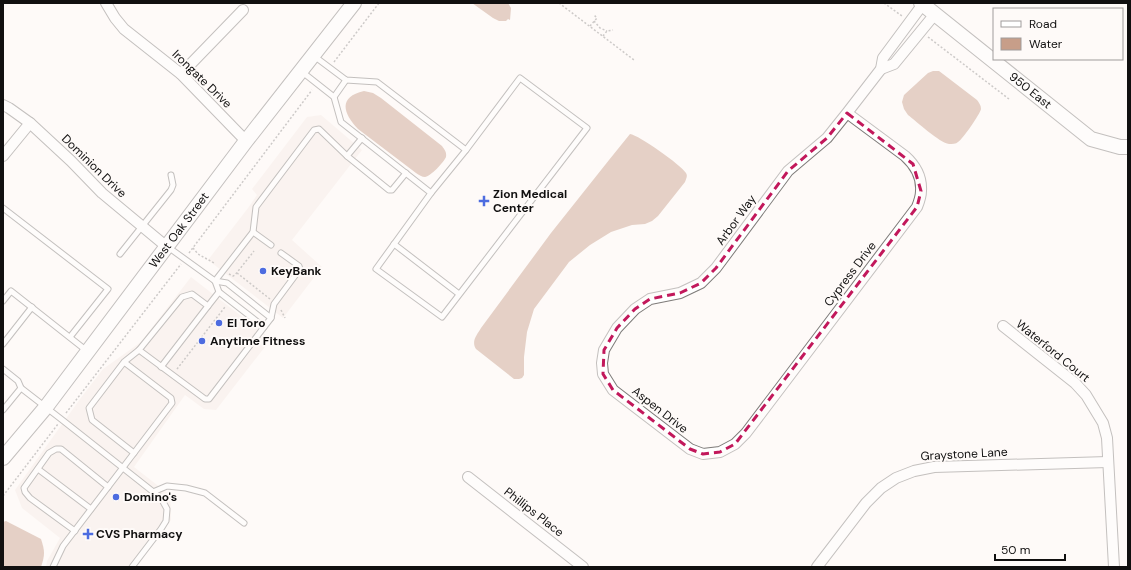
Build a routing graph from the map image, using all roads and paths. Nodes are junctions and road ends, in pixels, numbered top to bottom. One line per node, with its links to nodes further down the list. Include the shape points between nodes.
1 (106, 3): 23 (street, Irongate Drive, via 124,29)
2 (354, 3): 16 (main road, West Oak Street)
3 (378, 3): 20 (path)
4 (559, 3): 11 (path)
5 (884, 3): 9 (path)
6 (928, 7): 19 (main road, 950 East); 21 (street, Arbor Way, via 883,58); 21 (street, Arbor Way, via 894,64)
7 (243, 10): 23 (street)
8 (594, 15): 10 (path, via 597,18)
9 (903, 18)
10 (594, 21): 11 (path); 13 (path)
11 (590, 26): 14 (path)
12 (613, 30): 13 (path)
13 (607, 31): 14 (path)
14 (603, 36): 17 (path)
15 (928, 37): 27 (path)
16 (313, 56): 20 (lane); 22 (main road, West Oak Street)
17 (634, 60)
18 (993, 60): 33 (main road, 950 East, via 1091,139)
19 (993, 60)
20 (329, 68): 24 (lane)
21 (881, 69): 29 (street, Arbor Way)
22 (301, 71): 25 (lane); 32 (main road, West Oak Street)
23 (181, 74): 32 (street, Irongate Drive)
24 (346, 80): 26 (lane); 34 (lane, via 376,82)
25 (317, 84): 26 (lane); 46 (path)
26 (334, 97): 31 (lane, via 342,122)
27 (1009, 99)
28 (3, 105): 30 (street, Dominion Drive)
29 (847, 113): 72 (street, Arbor Way, via 827,138 788,171 716,268 701,283 680,293 650,299 634,309 617,328 604,350); 80 (street, Cypress Drive, via 913,164 919,174 921,191 917,207 746,433 735,444)
30 (30, 123): 35 (street); 41 (street, Dominion Drive, via 102,193)
31 (362, 138): 36 (lane); 37 (lane)
32 (246, 141): 44 (main road, West Oak Street)
33 (1128, 147)
34 (466, 150): 39 (lane); 56 (lane, via 520,78 587,128)
35 (3, 156)
36 (347, 156): 37 (lane, via 389,190 392,190); 42 (lane, via 319,130 314,130 256,207)
37 (406, 173): 39 (lane)
38 (170, 176): 41 (lane, via 173,185 171,190)
39 (431, 192): 43 (lane)
40 (3, 208): 67 (lane, via 108,288)
41 (142, 226): 44 (street, Dominion Drive); 49 (lane)
42 (253, 232): 45 (lane); 54 (lane)
43 (394, 244): 56 (lane); 56 (lane, via 376,269 442,317)
44 (167, 246): 50 (lane); 70 (main road, West Oak Street)
45 (271, 246)
46 (193, 248): 50 (path); 51 (path)
47 (254, 251): 53 (path)
48 (281, 253): 63 (lane, via 299,266 300,270 274,304)
49 (120, 254)
50 (184, 260): 54 (lane); 79 (path)
51 (214, 263)
52 (228, 273): 53 (path, via 233,276)
53 (237, 273): 57 (path)
54 (215, 281): 55 (lane); 63 (lane, via 227,283)
55 (219, 292): 60 (lane); 66 (lane)
56 (459, 294)
57 (270, 300)
58 (3, 301): 61 (lane, via 11,291)
59 (226, 305): 75 (path)
60 (208, 306): 69 (lane, via 192,294 182,297); 73 (lane)
61 (32, 307): 67 (lane); 68 (lane)
62 (280, 307): 64 (path)
63 (271, 318): 66 (lane)
64 (285, 318)
65 (1003, 326): 83 (street, Waterford Court, via 1075,383 1086,395 1103,423 1107,438)
66 (264, 327): 73 (lane, via 209,399 205,400)
67 (70, 337): 70 (lane)
68 (3, 344)
69 (139, 350): 71 (lane); 73 (lane)
70 (88, 352): 77 (main road, West Oak Street)
71 (124, 362): 82 (lane, via 89,408 92,420); 82 (lane, via 171,398 172,402)
72 (602, 363): 80 (street, Aspen Drive, via 603,374 613,390 690,449 703,454)
73 (161, 367)
74 (3, 369): 76 (lane, via 18,381)
75 (176, 370)
76 (21, 388): 77 (lane); 78 (lane)
77 (46, 407): 79 (lane); 81 (main road, West Oak Street)
78 (3, 410)
79 (62, 419): 84 (lane); 89 (path)
80 (720, 452)
81 (4, 453)
82 (134, 453): 84 (lane)
83 (1108, 462): 96 (street, Graystone Lane, via 934,467 914,471 896,478 881,488 866,503); 97 (street, Waterford Court)
84 (123, 468): 87 (lane); 88 (lane)
85 (38, 469): 87 (lane, via 49,453 56,449 61,450); 90 (lane); 92 (lane, via 24,488 25,492)
86 (468, 478): 95 (street, Phillips Place)
87 (108, 487): 90 (lane)
88 (153, 492): 91 (lane, via 167,486 205,493); 94 (lane, via 161,498 167,509 166,521)
89 (3, 496)
90 (91, 509): 92 (lane)
91 (244, 523)
92 (75, 531): 93 (lane, via 63,546)
93 (52, 567)
94 (132, 567)
95 (583, 567)
96 (817, 567)
97 (1114, 567)

